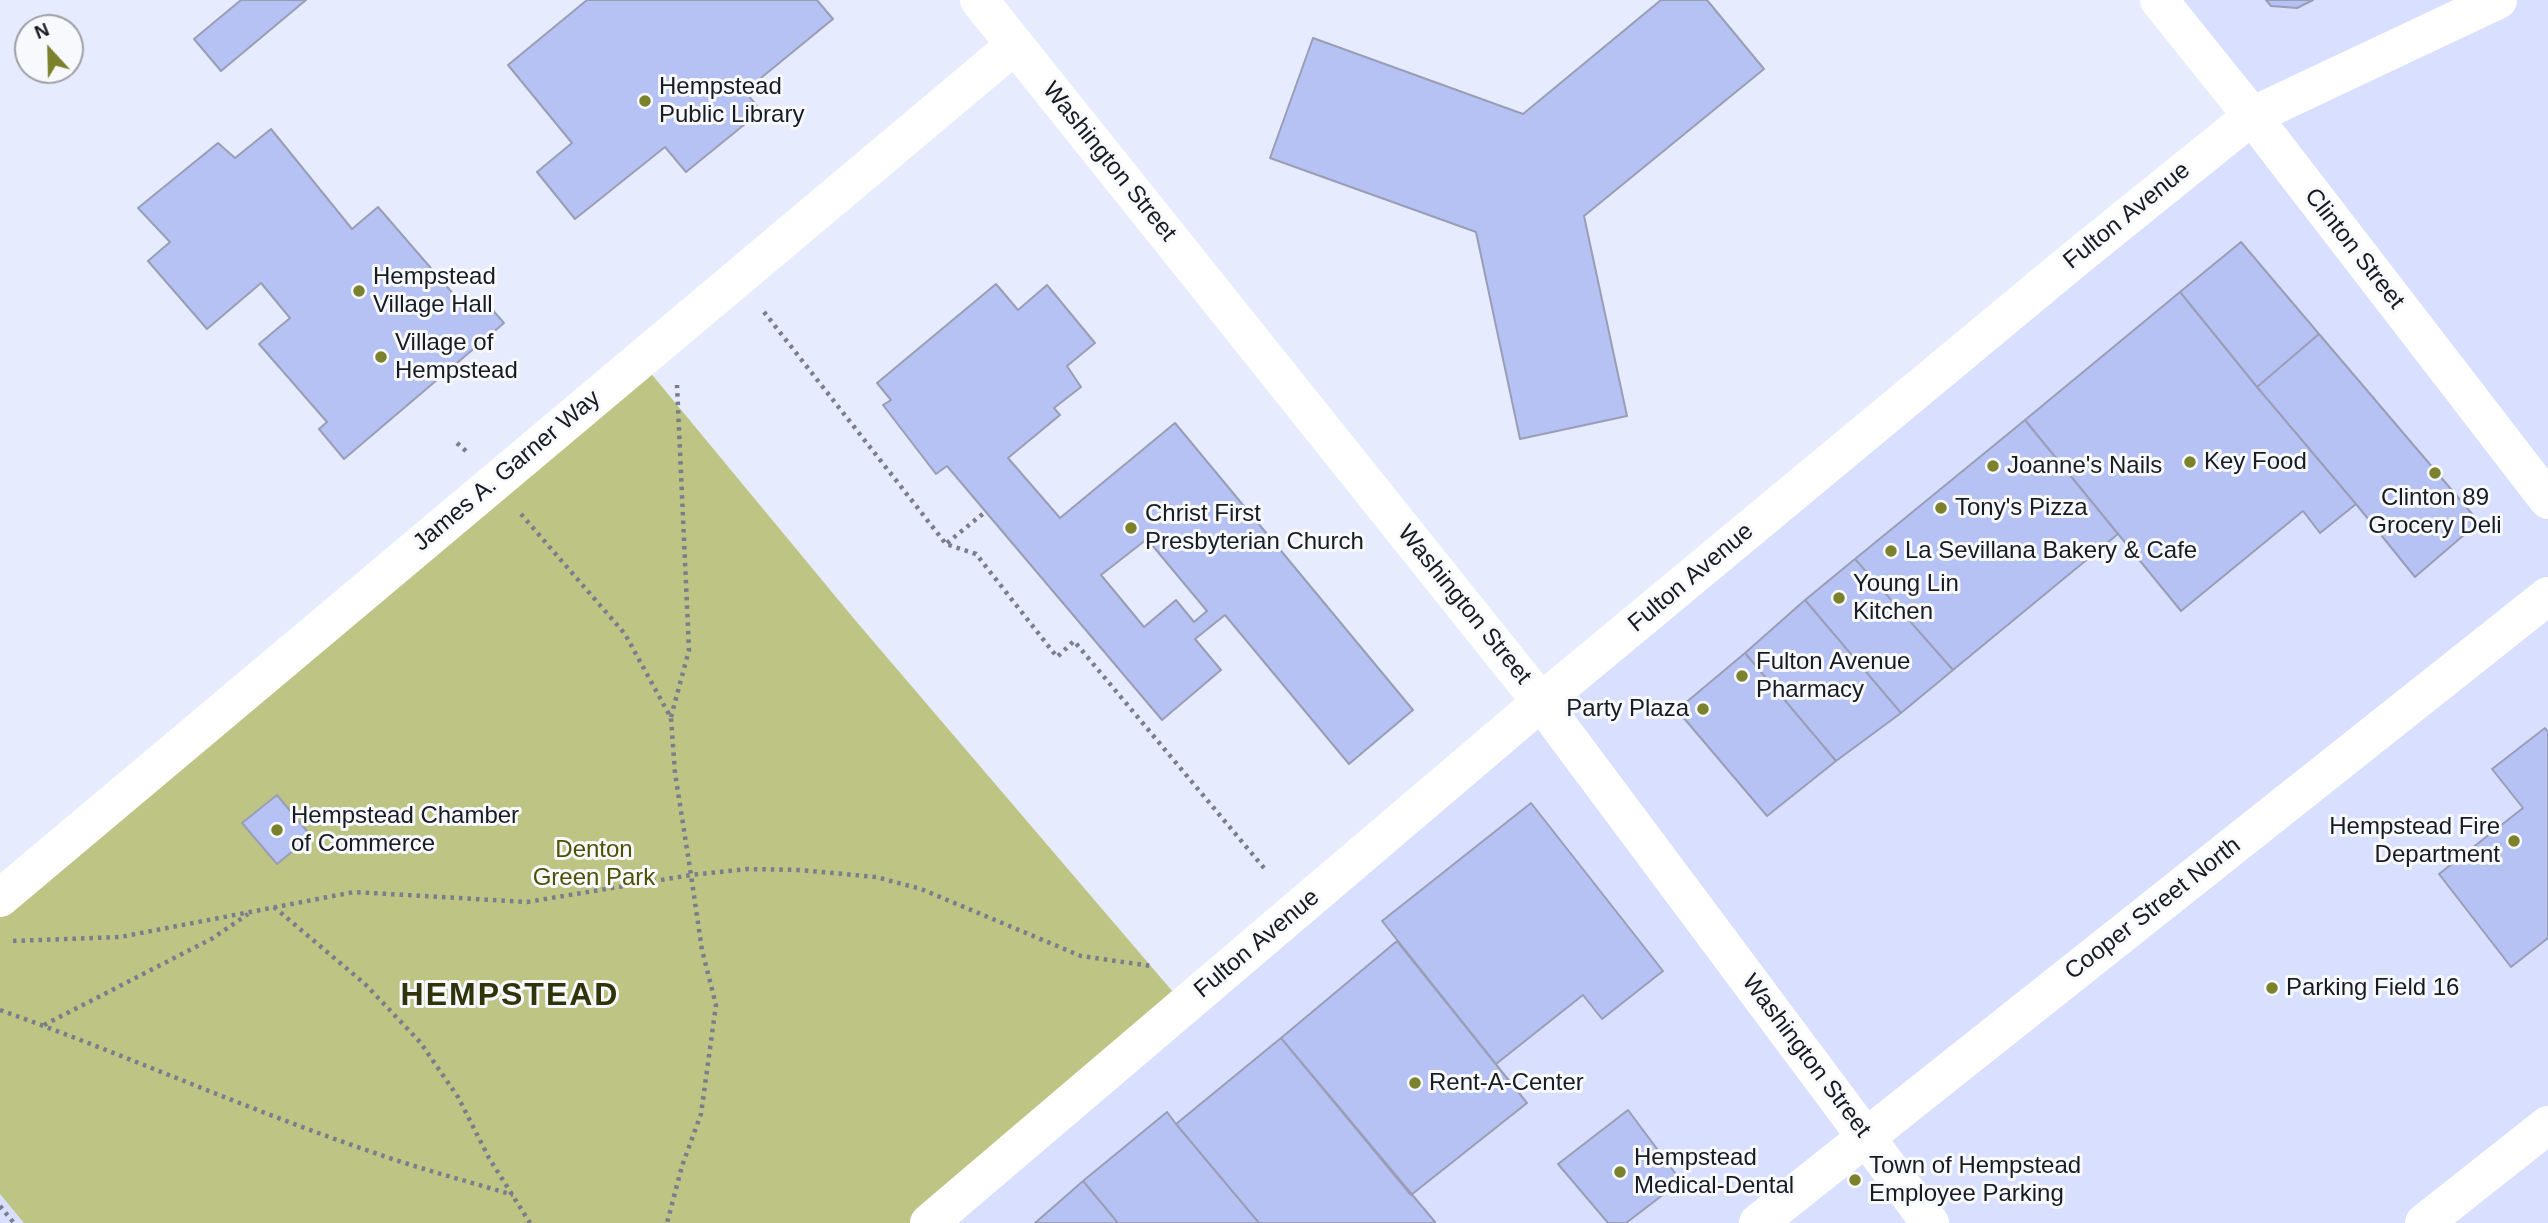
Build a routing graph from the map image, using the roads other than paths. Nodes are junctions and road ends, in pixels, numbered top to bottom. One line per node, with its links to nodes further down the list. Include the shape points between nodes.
1 (979, 0): 4 (main road, Washington Street)
2 (2159, 0): 5 (main road, Clinton Street)
3 (2498, 0): 5 (main road, Fulton Avenue)
4 (1015, 45): 8 (main road, Washington Street); 9 (main road, James A. Garner Way)
5 (2252, 116): 6 (main road, Clinton Street); 8 (main road, Fulton Avenue)
6 (2548, 500)
7 (2548, 596): 11 (main road, Cooper Street North)
8 (1541, 702): 11 (main road, Washington Street); 12 (main road, Fulton Avenue)
9 (0, 898)
10 (2548, 1125): 15 (main road)
11 (1867, 1137): 13 (main road, Cooper Street North); 14 (main road, Washington Street)
12 (929, 1223)
13 (1758, 1223)
14 (1930, 1223)
15 (2424, 1223)

